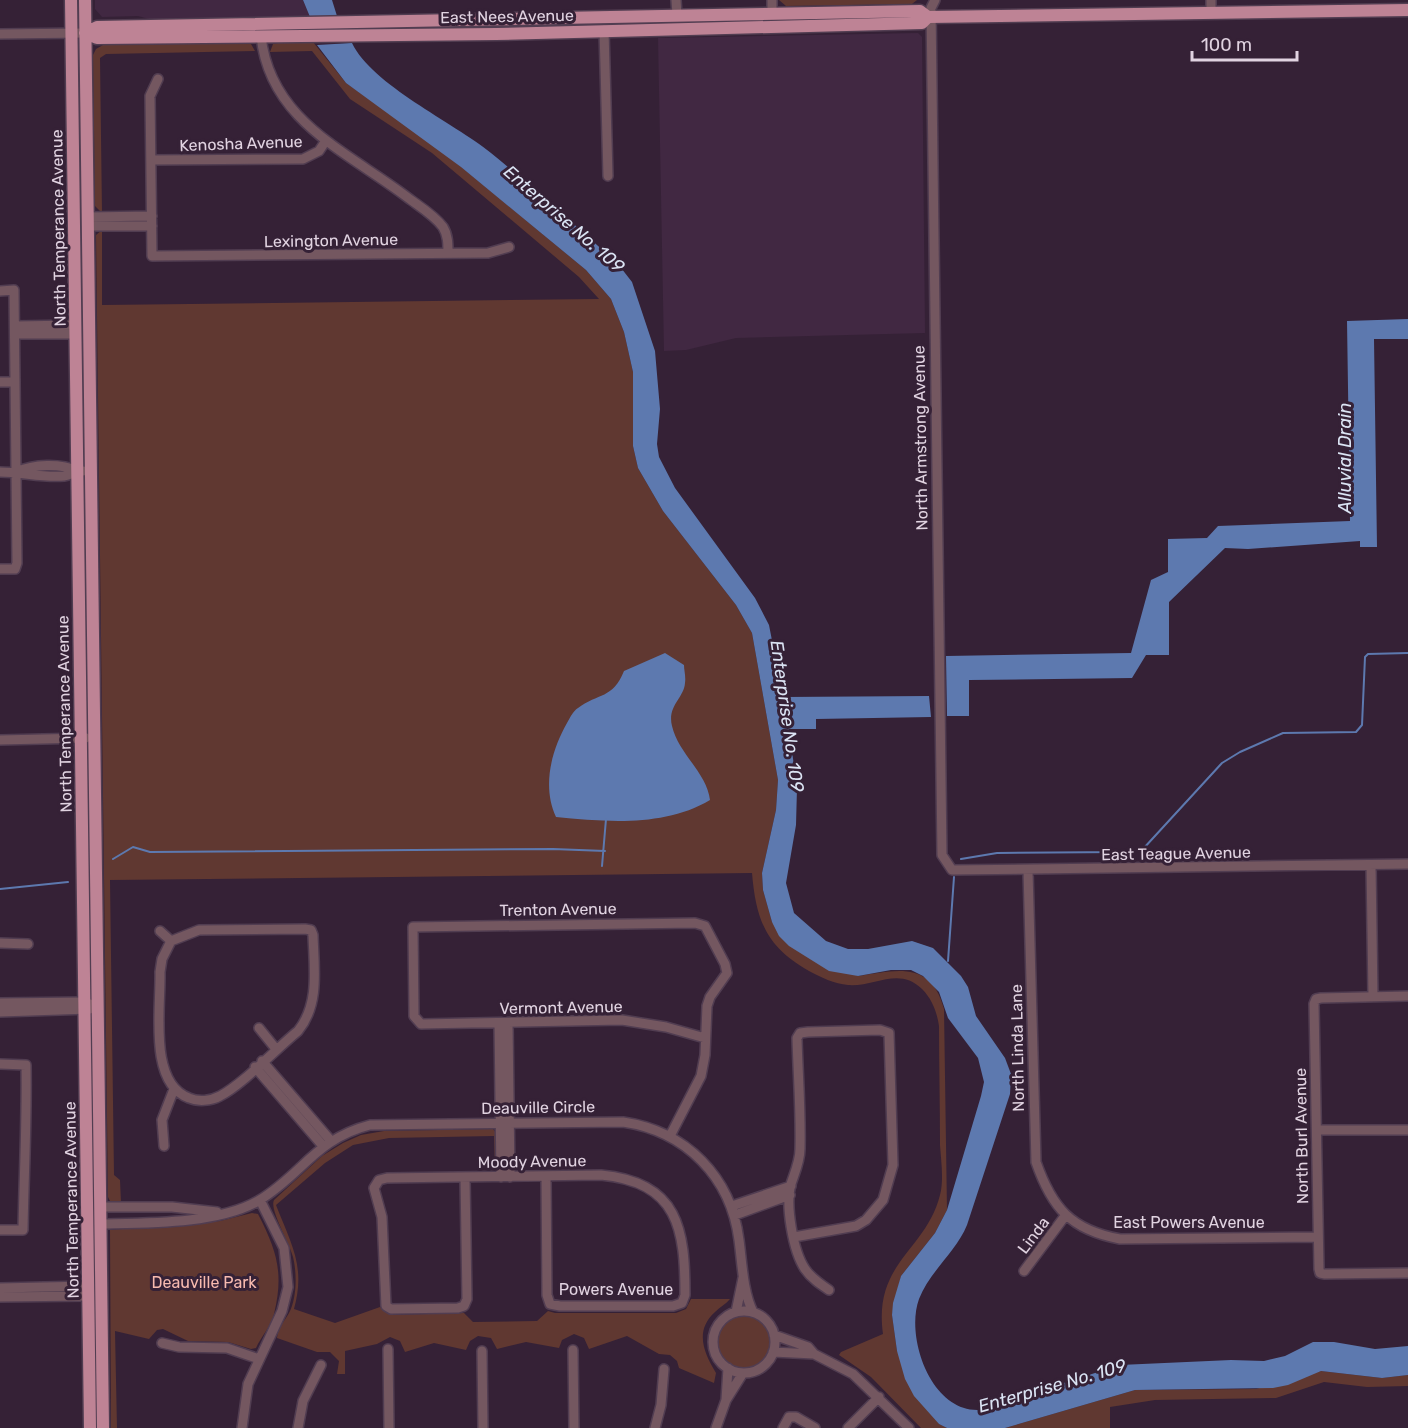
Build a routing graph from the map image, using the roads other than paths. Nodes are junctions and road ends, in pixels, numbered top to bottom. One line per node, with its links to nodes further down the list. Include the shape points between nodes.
1 (71, 0): 12 (main road, North Temperance Avenue)
2 (85, 0): 13 (main road, North Temperance Avenue)
3 (676, 0): 9 (street)
4 (772, 0): 8 (street)
5 (1211, 6): 6 (main road, East Nees Avenue); 7 (main road, East Nees Avenue)
6 (930, 9): 8 (main road, East Nees Avenue); 10 (main road, East Nees Avenue, via 922,23); 38 (street, North Armstrong Avenue, via 942,855)
7 (1408, 10)
8 (772, 13): 9 (main road, East Nees Avenue); 10 (main road, via 736,20 678,21)
9 (677, 15): 11 (main road, via 611,23); 13 (main road, East Nees Avenue, via 97,27)
10 (667, 28): 11 (main road, East Nees Avenue)
11 (604, 30): 15 (main road, East Nees Avenue); 19 (street)
12 (72, 33): 13 (street, East Nees Avenue); 14 (street, East Nees Avenue); 25 (main road, North Temperance Avenue)
13 (85, 33): 15 (main road, East Nees Avenue, via 97,38); 21 (main road, North Temperance Avenue)
14 (0, 34)
15 (261, 36): 17 (street, via 265,63 273,80)
16 (158, 79): 18 (street, via 150,96)
17 (325, 142): 18 (street, Kenosha Avenue, via 319,151 303,159); 23 (street, via 437,220 447,235)
18 (151, 160): 20 (street)
19 (608, 176)
20 (152, 221): 21 (street); 23 (street, Lexington Avenue, via 152,256)
21 (88, 222): 29 (main road, North Temperance Avenue)
22 (509, 247): 23 (street, Lexington Avenue, via 488,253)
23 (448, 253)
24 (0, 291): 26 (street, via 14,290)
25 (76, 329): 26 (street); 29 (main road, North Temperance Avenue)
26 (15, 330): 28 (street)
27 (0, 382): 28 (street)
28 (15, 382): 31 (street)
29 (85, 471): 31 (street, via 66,476 28,476); 33 (main road, North Temperance Avenue); 34 (main road, North Temperance Avenue)
30 (0, 472): 31 (street)
31 (16, 472): 32 (street, via 15,569)
32 (0, 569)
33 (95, 738): 34 (street); 48 (main road, North Temperance Avenue)
34 (80, 739): 35 (street); 47 (main road, North Temperance Avenue)
35 (0, 740)
36 (1408, 864): 37 (street, East Teague Avenue)
37 (1371, 865): 39 (street, East Teague Avenue); 45 (street)
38 (946, 866): 39 (street, East Teague Avenue, via 952,870)
39 (1028, 870): 73 (street, North Linda Lane, via 1036,1162 1052,1199)
40 (160, 931): 41 (street)
41 (171, 941): 54 (street, via 199,930 311,930 314,998 308,1018); 57 (street, via 160,972 161,1062)
42 (0, 943): 43 (street)
43 (28, 944)
44 (1408, 996): 45 (street)
45 (1373, 997): 60 (street, North Burl Avenue, via 1316,999)
46 (0, 1003): 47 (street)
47 (85, 1006): 48 (street); 49 (street); 58 (main road, North Temperance Avenue)
48 (98, 1007): 70 (main road, North Temperance Avenue)
49 (0, 1012)
50 (416, 1021): 51 (street, Vermont Avenue); 53 (street, Trenton Avenue, via 413,927 702,924 727,973 710,997 704,1018)
51 (504, 1023): 53 (street, Vermont Avenue, via 622,1020); 59 (street)
52 (259, 1028): 54 (street)
53 (705, 1038): 62 (street, via 701,1076)
54 (276, 1049): 56 (street)
55 (0, 1064): 75 (street, via 26,1065 27,1129 23,1230)
56 (259, 1064): 57 (street, via 211,1100 190,1099); 63 (street)
57 (174, 1089): 64 (street, via 162,1120)
58 (86, 1121): 74 (main road, via 93,1154 94,1214); 83 (main road, North Temperance Avenue)
59 (505, 1123): 62 (street, Deauville Circle, via 623,1122 641,1124); 63 (street, Deauville Circle, via 370,1125); 66 (street)
60 (1317, 1130): 61 (street); 77 (street, North Burl Avenue)
61 (1408, 1130)
62 (670, 1136): 71 (street, Deauville Circle, via 713,1172)
63 (327, 1143): 69 (street, Deauville Circle)
64 (164, 1146)
65 (546, 1176): 66 (street, Moody Avenue); 85 (street, Moody Avenue, via 601,1175 635,1182 658,1196 682,1234); 85 (street, Powers Avenue, via 550,1304)
66 (506, 1177): 67 (street, Moody Avenue)
67 (465, 1178): 67 (street, Moody Avenue, via 387,1178 375,1184 382,1217 386,1306 464,1306)
68 (790, 1191): 71 (street); 76 (street); 76 (street, via 800,1155 800,1033 890,1033 893,1165 883,1200 856,1227)
69 (260, 1200): 72 (street, Deauville Circle); 95 (street, via 284,1248 288,1275 282,1311)
70 (101, 1207): 72 (street, Deauville Circle); 74 (main road, North Temperance Avenue)
71 (733, 1211): 80 (street, Deauville Circle)
72 (223, 1212): 74 (street, Deauville Circle, via 170,1223)
73 (1065, 1216): 77 (street, East Powers Avenue, via 1091,1231 1120,1239); 78 (street, Linda)
74 (101, 1224): 103 (main road, North Temperance Avenue)
75 (0, 1230)
76 (794, 1237): 82 (street, via 806,1270)
77 (1318, 1237): 79 (street, North Burl Avenue, via 1320,1273)
78 (1024, 1271)
79 (1408, 1273)
80 (743, 1278): 86 (street, Deauville Circle); 87 (street, Deauville Circle)
81 (0, 1288): 83 (street)
82 (829, 1290)
83 (88, 1291): 84 (street); 102 (main road, North Temperance Avenue)
84 (0, 1298)
85 (682, 1303)
86 (736, 1312): 87 (street); 97 (street, via 718,1324 712,1342 719,1360)
87 (753, 1312): 88 (street, via 769,1324)
88 (774, 1335): 93 (street); 94 (street, via 808,1347)
89 (162, 1343): 95 (street, via 226,1348)
90 (388, 1349): 106 (street)
91 (573, 1350): 108 (street)
92 (482, 1352): 107 (street)
93 (773, 1352): 94 (street); 99 (street, via 761,1367)
94 (814, 1354): 100 (street, via 853,1374)
95 (260, 1359): 104 (street, via 244,1400)
96 (321, 1365): 105 (street, via 303,1401)
97 (728, 1368): 99 (street); 101 (street)
98 (664, 1369): 109 (street)
99 (743, 1372): 101 (street)
100 (879, 1397): 113 (street); 114 (street)
101 (726, 1400): 110 (street)
102 (90, 1428)
103 (104, 1428)
104 (242, 1428)
105 (298, 1428)
106 (389, 1428)
107 (483, 1428)
108 (574, 1428)
109 (655, 1428)
110 (716, 1428)
111 (783, 1428): 112 (street, via 789,1417)
112 (815, 1428)
113 (848, 1428)
114 (909, 1428)

